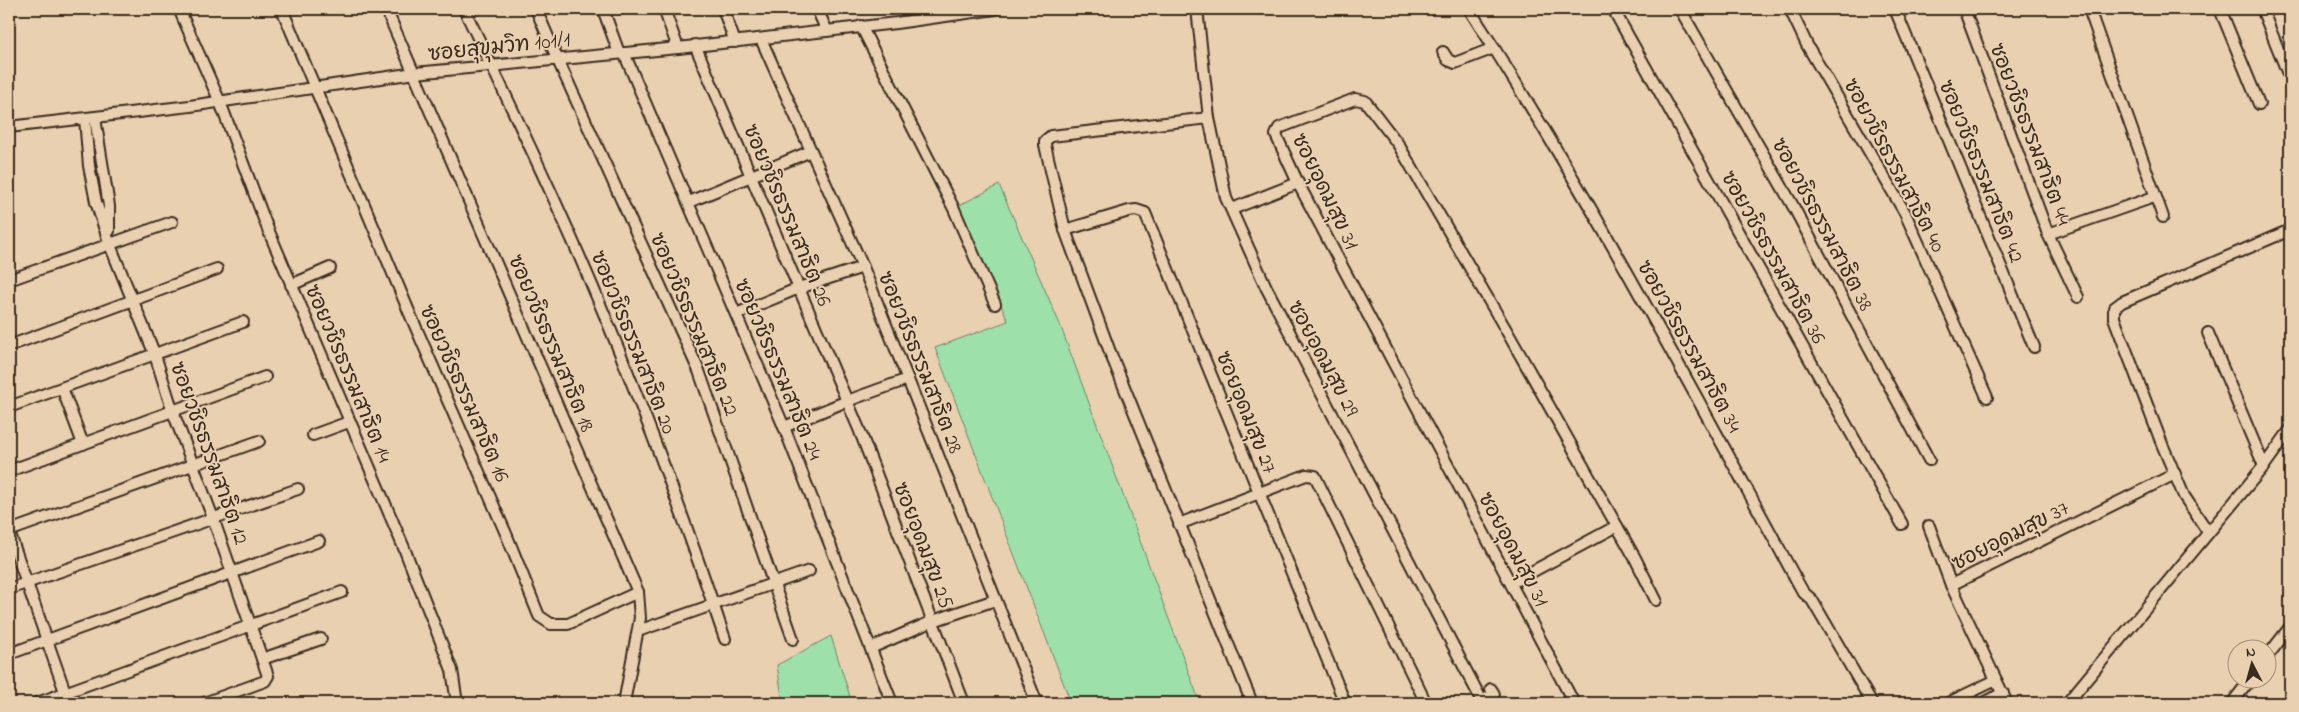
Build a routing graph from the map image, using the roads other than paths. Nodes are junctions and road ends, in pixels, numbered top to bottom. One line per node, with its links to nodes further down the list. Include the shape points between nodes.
1 (179, 9): 35 (street, ซอยวชิรธรรมสาธิต 14)
2 (282, 9): 34 (street, ซอยวชิรธรรมสาธิต 16)
3 (386, 9): 32 (street, ซอยวชิรธรรมสาธิต 18)
4 (464, 9): 31 (street, ซอยวชิรธรรมสาธิต 20)
5 (536, 9): 30 (street, ซอยวชิรธรรมสาธิต 22)
6 (603, 9): 29 (street, ซอยวชิรธรรมสาธิต 24)
7 (664, 9): 26 (street)
8 (723, 9): 24 (street)
9 (816, 9): 22 (street)
10 (989, 9): 21 (street, ซอยสุขุมวิท 101/1)
11 (1197, 9): 38 (street, ซอยอุดมสุข 29)
12 (1469, 9): 27 (street, ซอยวชิรธรรมสาธิต 34)
13 (1614, 9): 89 (street, ซอยวชิรธรรมสาธิต 36)
14 (1680, 9): 80 (street, ซอยวชิรธรรมสาธิต 38, via 1784,189)
15 (1790, 9): 70 (street, ซอยวชิรธรรมสาธิต 40, via 1905,213)
16 (1895, 9): 65 (street, ซอยวชิรธรรมสาธิต 42)
17 (1964, 9): 50 (street, ซอยวชิรธรรมสาธิต 44)
18 (2089, 9): 43 (street)
19 (2220, 9): 36 (street)
20 (2262, 9): 33 (street)
21 (861, 26): 22 (street, ซอยสุขุมวิท 101/1); 60 (street, via 954,209)
22 (827, 31): 23 (street, ซอยสุขุมวิท 101/1)
23 (761, 39): 24 (street, ซอยสุขุมวิท 101/1); 40 (street, ซอยวชิรธรรมสาธิต 28)
24 (735, 42): 25 (street, ซอยสุขุมวิท 101/1)
25 (695, 45): 26 (street, ซอยสุขุมวิท 101/1); 41 (street, ซอยวชิรธรรมสาธิต 26)
26 (678, 48): 29 (street, ซอยสุขุมวิท 101/1)
27 (1494, 48): 28 (street, via 1455,63 1448,60); 137 (street, ซอยวชิรธรรมสาธิต 34, via 1636,287 1803,592 1812,600)
28 (1443, 52)
29 (622, 53): 30 (street, ซอยสุขุมวิท 101/1); 44 (street, ซอยวชิรธรรมสาธิต 24)
30 (557, 58): 31 (street, ซอยสุขุมวิท 101/1); 99 (street, ซอยวชิรธรรมสาธิต 22, via 699,370)
31 (492, 65): 32 (street, ซอยสุขุมวิท 101/1); 106 (street, ซอยวชิรธรรมสาธิต 20, via 592,286 635,390)
32 (415, 73): 34 (street, ซอยสุขุมวิท 101/1); 103 (street, ซอยวชิรธรรมสาธิต 18)
33 (2290, 79)
34 (314, 86): 35 (street, ซอยสุขุมวิท 101/1); 103 (street, ซอยวชิรธรรมสาธิต 16, via 539,616 551,624 568,624)
35 (220, 102): 37 (street, ซอยสุขุมวิท 101/1); 56 (street, ซอยวชิรธรรมสาธิต 14)
36 (2259, 104)
37 (90, 118): 39 (street, ซอยสุขุมวิท 101/1); 51 (street, ซอยวชิรธรรมสาธิต 12, via 89,166)
38 (1209, 118): 45 (street, ซอยอุดมสุข 29, via 1223,189); 48 (street, via 1051,136 1045,145)
39 (9, 127)
40 (811, 151): 41 (street); 52 (street, ซอยวชิรธรรมสาธิต 28)
41 (751, 176): 44 (street); 57 (street, ซอยวชิรธรรมสาธิต 26)
42 (1298, 183): 45 (street); 90 (street, ซอยอุดมสุข 31, via 1276,135 1277,130 1355,99 1365,101 1398,144); 98 (street, ซอยอุดมสุข 31)
43 (2154, 197): 46 (street); 50 (street)
44 (689, 202): 61 (street, ซอยวชิรธรรมสาธิต 24)
45 (1232, 209): 125 (street, ซอยอุดมสุข 29, via 1266,287)
46 (2163, 217)
47 (172, 222): 51 (street)
48 (1065, 230): 86 (street, ซอยอุดมสุข 27, via 1129,211 1145,213); 88 (street)
49 (2290, 230): 84 (street, via 2114,308 2114,318)
50 (2048, 234): 58 (street, ซอยวชิรธรรมสาธิต 44)
51 (110, 245): 55 (street); 59 (street, ซอยวชิรธรรมสาธิต 12)
52 (863, 267): 57 (street); 68 (street, ซอยวชิรธรรมสาธิต 28)
53 (330, 268): 56 (street)
54 (217, 269): 59 (street)
55 (9, 280)
56 (291, 285): 74 (street, ซอยวชิรธรรมสาธิต 14)
57 (800, 288): 61 (street); 71 (street, ซอยวชิรธรรมสาธิต 26)
58 (2078, 297)
59 (134, 300): 64 (street); 66 (street, ซอยวชิรธรรมสาธิต 12)
60 (995, 304)
61 (736, 314): 75 (street, ซอยวชิรธรรมสาธิต 24)
62 (243, 322): 66 (street)
63 (2208, 333): 82 (street)
64 (9, 346)
65 (2034, 347)
66 (155, 354): 69 (street); 73 (street, ซอยวชิรธรรมสาธิต 12)
67 (265, 377): 73 (street)
68 (908, 380): 71 (street); 104 (street, ซอยวชิรธรรมสาธิต 28)
69 (62, 388): 72 (street); 79 (street)
70 (1987, 397)
71 (847, 401): 75 (street); 107 (street, ซอยอุดมสุข 25)
72 (9, 407)
73 (173, 412): 79 (street); 81 (street, ซอยวชิรธรรมสาธิต 12)
74 (349, 422): 77 (street); 128 (street, ซอยวชิรธรรมสาธิต 14, via 452,670)
75 (784, 427): 116 (street, ซอยวชิรธรรมสาธิต 24)
76 (2290, 430): 82 (street)
77 (313, 435)
78 (259, 441): 81 (street)
79 (83, 444): 83 (street)
80 (1929, 460)
81 (193, 465): 87 (street, ซอยวชิรธรรมสาธิต 12); 92 (street)
82 (2264, 466): 93 (street)
83 (9, 471)
84 (2175, 474): 93 (street, via 2184,496); 100 (street, ซอยอุดมสุข 37)
85 (298, 489): 87 (street)
86 (1260, 493): 88 (street); 134 (street, ซอยอุดมสุข 27); 135 (street, via 1306,476 1315,476)
87 (213, 518): 96 (street, ซอยวชิรธรรมสาธิต 12); 97 (street)
88 (1179, 524): 133 (street)
89 (1902, 524)
90 (1617, 526): 98 (street); 105 (street, ซอยอุดมสุข 31)
91 (1929, 526): 100 (street)
92 (9, 531): 97 (street)
93 (2208, 532): 140 (street)
94 (320, 541): 96 (street)
95 (809, 570): 99 (street)
96 (233, 573): 108 (street, ซอยวชิรธรรมสาธิต 12); 114 (street)
97 (27, 583): 101 (street); 114 (street)
98 (1511, 583): 136 (street, ซอยอุดมสุข 31)
99 (774, 585): 106 (street); 111 (street, ซอยวชิรธรรมสาธิต 22)
100 (1951, 585): 119 (street, ซอยอุดมสุข 37)
101 (9, 589)
102 (342, 592): 108 (street)
103 (638, 592): 110 (street, ซอยวชิรธรรมสาธิต 18)
104 (995, 600): 107 (street); 132 (street, ซอยวชิรธรรมสาธิต 28)
105 (1656, 600)
106 (713, 603): 110 (street); 113 (street, ซอยวชิรธรรมสาธิต 20)
107 (933, 621): 116 (street); 131 (street, ซอยอุดมสุข 25)
108 (252, 625): 118 (street, ซอยวชิรธรรมสาธิต 12); 122 (street)
109 (2290, 627): 115 (street)
110 (638, 631): 129 (street, ซอยวชิรธรรมสาธิต 18)
111 (793, 638)
112 (321, 639): 118 (street)
113 (725, 639)
114 (47, 640): 117 (street); 122 (street)
115 (2276, 645)
116 (871, 648): 130 (street, ซอยวชิรธรรมสาธิต 24)
117 (9, 654)
118 (262, 659): 127 (street, ซอยวชิรธรรมสาธิต 12, via 268,676 265,681)
119 (1996, 680): 123 (street, ซอยอุดมสุข 37); 138 (street)
120 (1491, 688): 125 (street, via 1494,694)
121 (2242, 690): 141 (street)
122 (68, 698): 126 (street)
123 (2005, 698): 139 (street)
124 (2290, 698): 142 (street)
125 (1482, 702)
126 (38, 703)
127 (204, 703)
128 (456, 703)
129 (624, 703)
130 (892, 703)
131 (964, 703)
132 (1037, 703)
133 (1252, 703)
134 (1345, 703)
135 (1426, 703)
136 (1574, 703)
137 (1872, 703)
138 (1948, 703)
139 (1984, 703)
140 (2067, 703)
141 (2232, 703)
142 (2286, 703)

